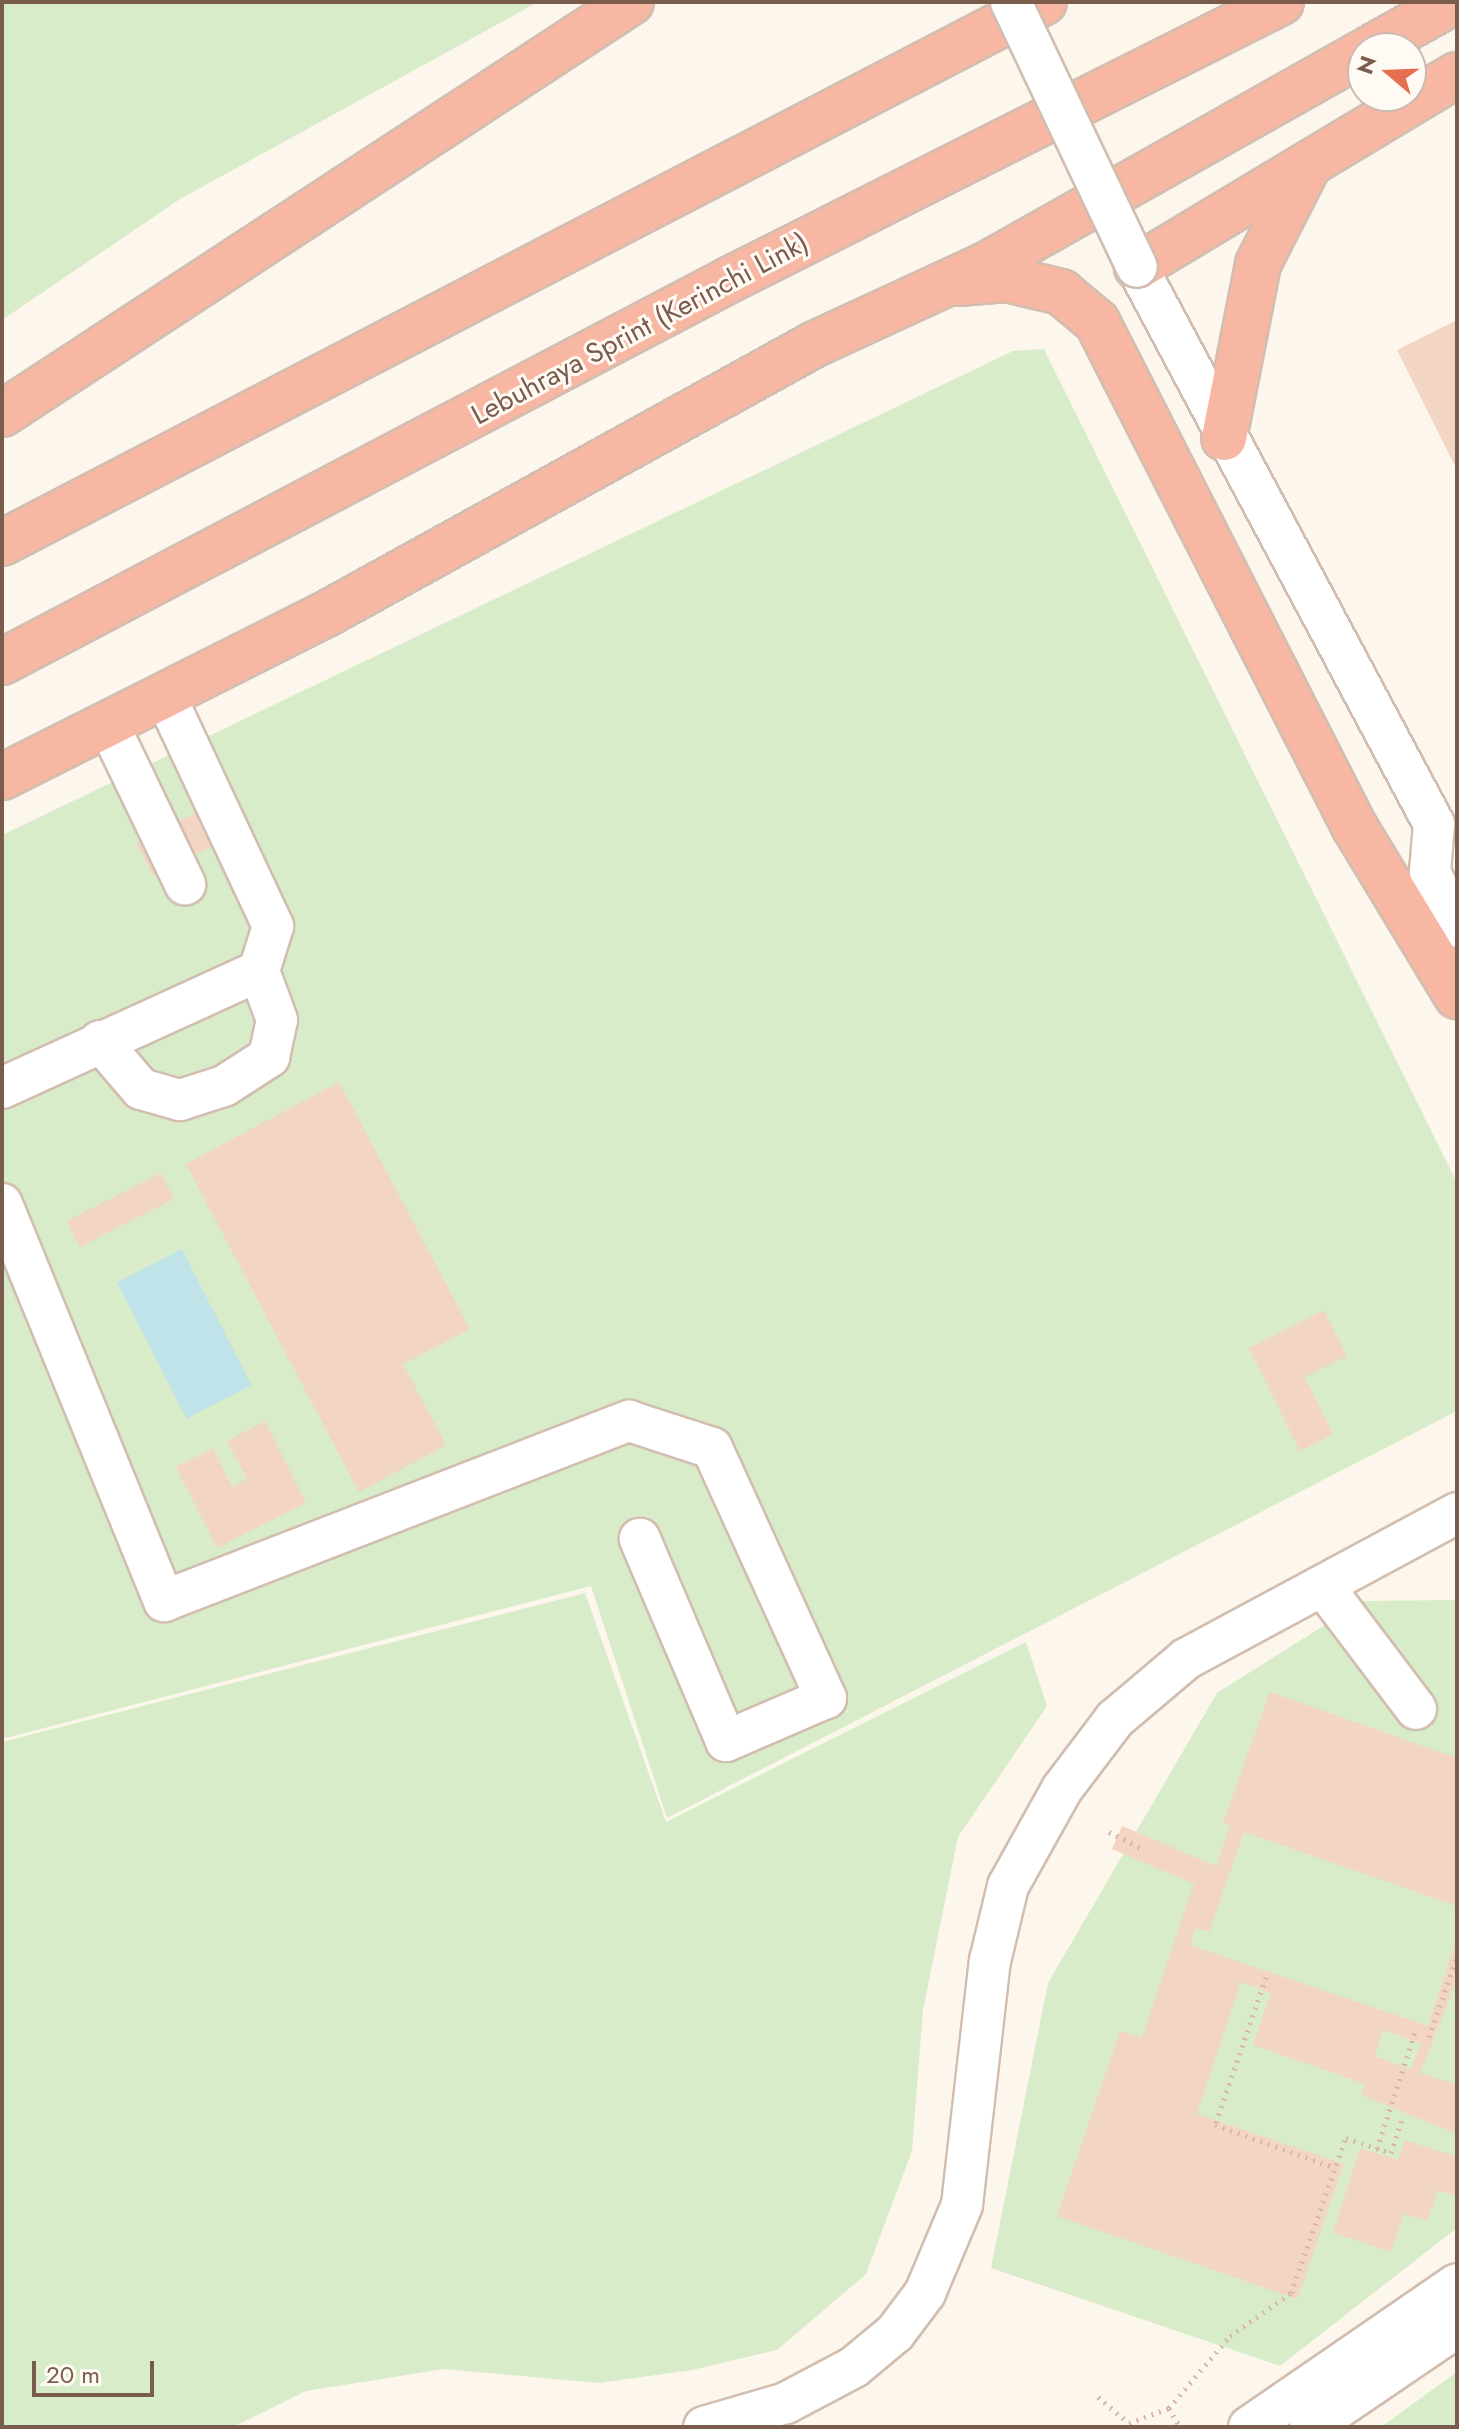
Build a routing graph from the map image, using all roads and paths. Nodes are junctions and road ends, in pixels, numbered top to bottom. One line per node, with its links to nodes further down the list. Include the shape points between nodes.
1 (1011, 2): 10 (street, bridge)
2 (1044, 2): 14 (highway)
3 (1281, 2): 15 (highway, Lebuhraya Sprint (Kerinchi Link), via 729,280)
4 (1453, 2): 6 (highway)
5 (611, 9): 12 (highway, via 246,260)
6 (1400, 32)
7 (1347, 62): 11 (highway)
8 (1457, 75): 9 (highway)
9 (1307, 168): 10 (highway); 13 (highway, via 1258,264)
10 (1137, 267): 13 (street)
11 (944, 285): 16 (highway, via 815,344); 23 (highway, via 1007,279 1061,292 1097,322 1354,826)
12 (2, 414)
13 (1224, 438): 19 (street)
14 (2, 543)
15 (2, 662)
16 (165, 695): 17 (highway); 22 (street, via 273,926)
17 (108, 724): 18 (highway); 20 (street)
18 (2, 777)
19 (1445, 829): 21 (street, via 1430,872)
20 (185, 884)
21 (1457, 927)
22 (259, 971): 24 (street); 24 (street, via 277,1020 269,1057 224,1086 180,1100 141,1089)
23 (1457, 996)
24 (100, 1041): 25 (street)
25 (2, 1088)
26 (2, 1204): 28 (street, via 164,1601 629,1421 712,1448 826,1698 726,1741)
27 (1457, 1513): 29 (street)
28 (640, 1539)
29 (1323, 1586): 30 (street); 44 (street, via 1186,1659 1115,1719 1062,1789 1008,1886 990,1961 962,2205 925,2293 895,2333 854,2367 786,2403)
30 (1416, 1709)
31 (1109, 1832): 32 (path)
32 (1145, 1850)
33 (1457, 1956): 36 (path)
34 (1266, 1977): 39 (path, via 1215,2125)
35 (1415, 2032): 38 (path)
36 (1429, 2037)
37 (1403, 2117): 38 (path, via 1391,2153)
38 (1377, 2149): 39 (path, via 1346,2138)
39 (1336, 2168): 43 (path, via 1291,2293 1230,2336)
40 (1457, 2284): 46 (street)
41 (1457, 2327): 47 (street)
42 (1098, 2397): 43 (path, via 1129,2423)
43 (1169, 2408): 45 (path)
44 (704, 2427)
45 (1180, 2427)
46 (1249, 2427)
47 (1310, 2427)

